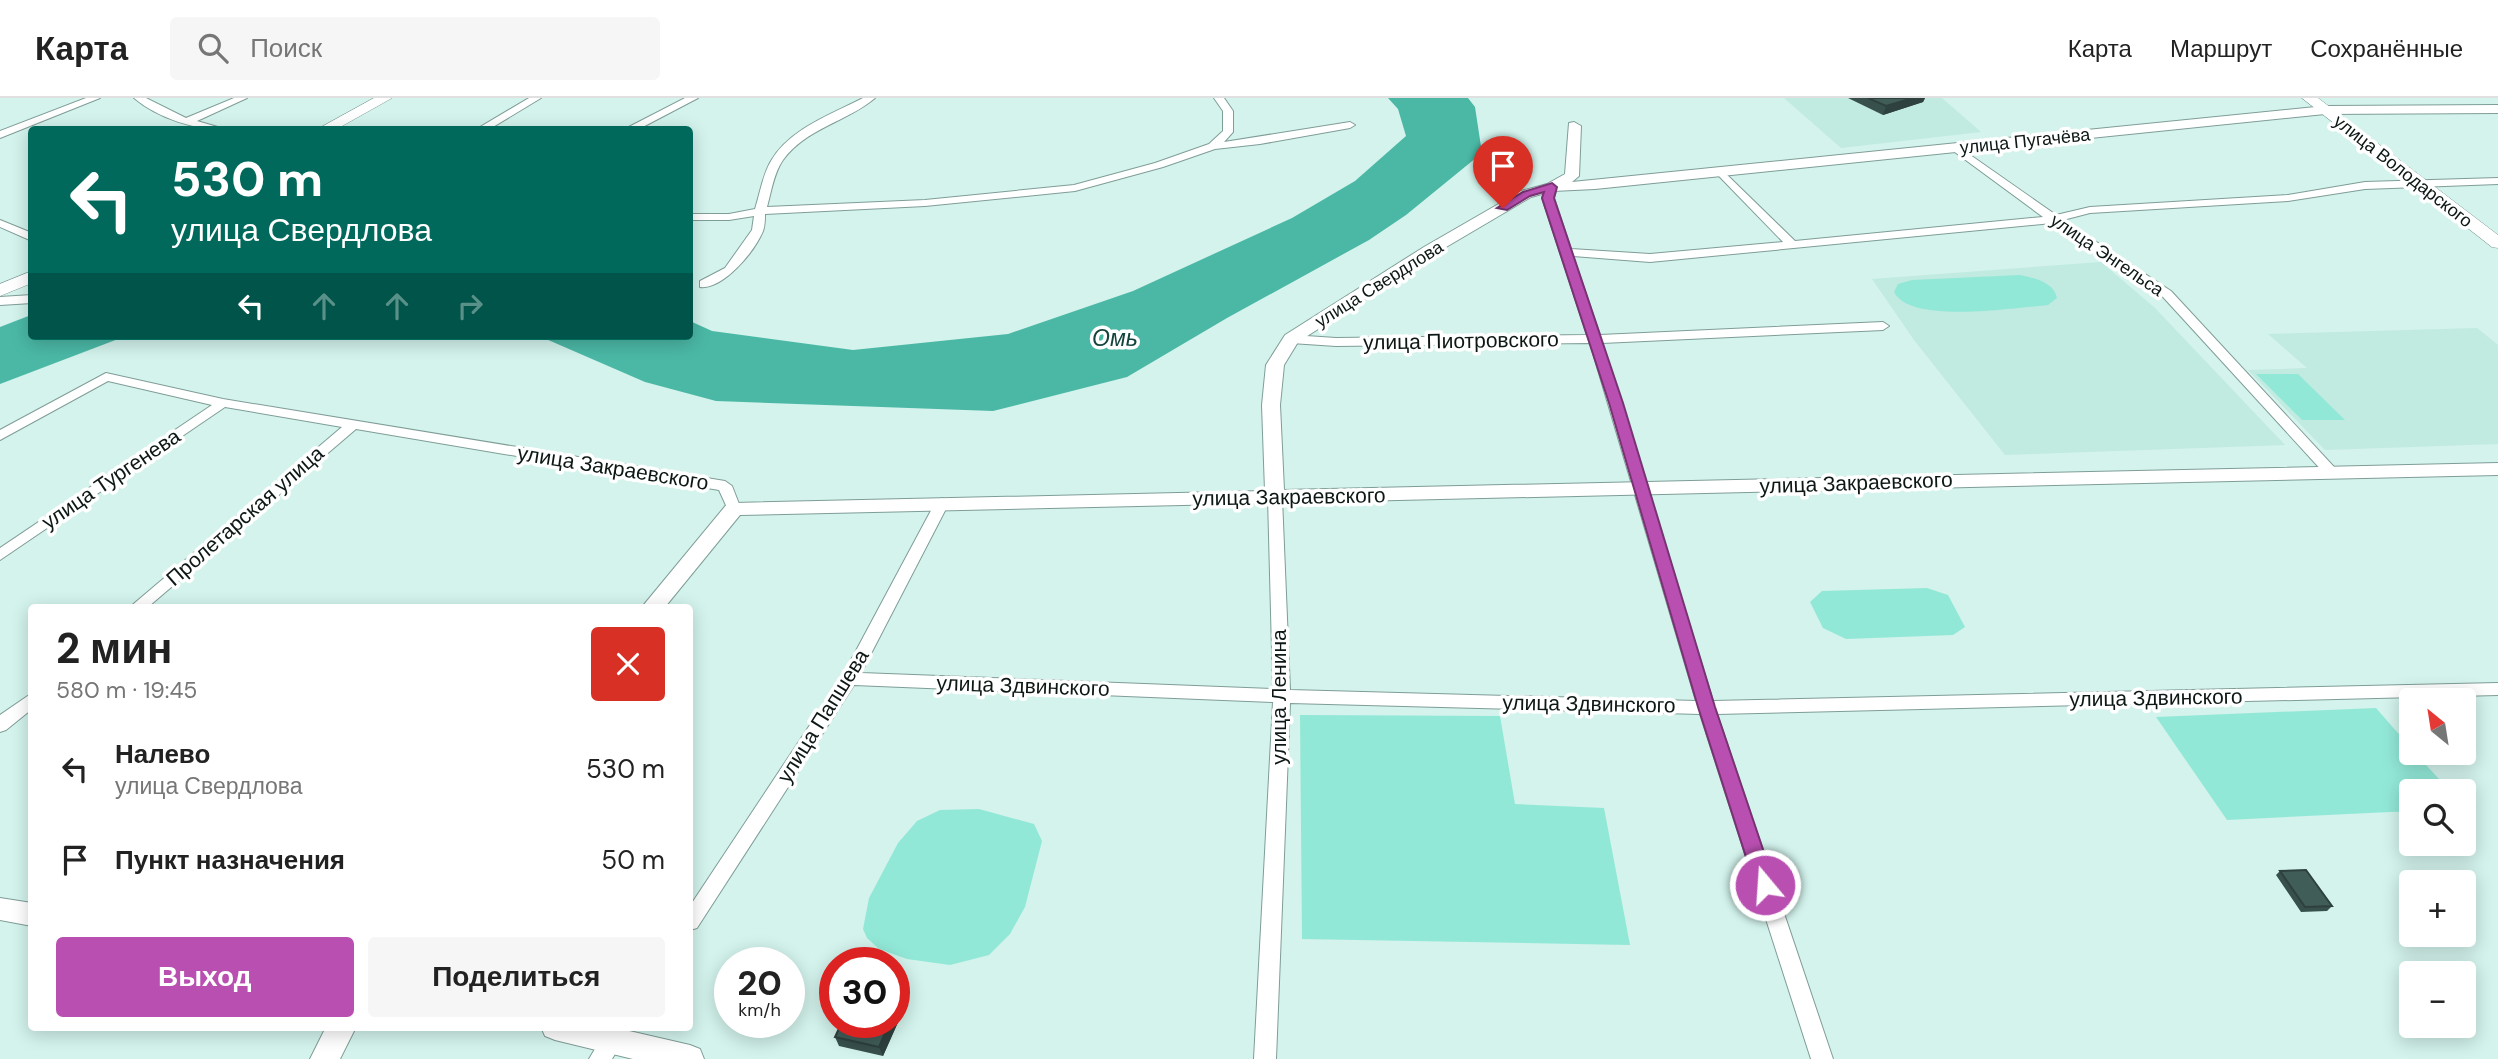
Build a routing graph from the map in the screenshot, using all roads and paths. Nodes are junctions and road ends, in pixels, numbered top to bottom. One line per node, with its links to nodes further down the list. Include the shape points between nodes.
1 (95, 98): 19 (street)
2 (139, 98): 12 (street)
3 (242, 98): 12 (street)
4 (385, 98): 15 (main road)
5 (536, 98): 16 (street)
6 (693, 98): 17 (street)
7 (870, 98): 26 (street, via 792,143 776,161)
8 (1219, 98): 20 (street, via 1228,111 1228,132)
9 (2309, 98): 11 (main road, улица Володарского)
10 (2498, 109): 11 (street, улица Пугачёва)
11 (2325, 110): 21 (street, улица Пугачёва); 24 (main road, улица Володарского)
12 (190, 120): 14 (street)
13 (1350, 125): 20 (street)
14 (210, 126)
15 (331, 126)
16 (487, 126)
17 (636, 126)
18 (1574, 126): 25 (street, улица Свердлова, via 1572,176)
19 (0, 135)
20 (1213, 146): 26 (street, via 1075,188)
21 (1956, 148): 22 (street, улица Пугачёва); 28 (street, улица Энгельса)
22 (1720, 172): 25 (street, улица Пугачёва); 32 (street)
23 (2498, 181): 24 (street)
24 (2418, 183): 28 (street, via 2308,192 2288,198 2090,210); 31 (main road, улица Володарского)
25 (1552, 187): 33 (street, via 1548,198); 41 (street, улица Свердлова, via 1527,194 1430,250)
26 (760, 211): 27 (street, via 729,218); 35 (street, via 758,230 729,271)
27 (693, 217)
28 (2054, 219): 32 (street); 46 (street, улица Энгельса, via 2166,294)
29 (0, 223): 30 (street)
30 (28, 236)
31 (2498, 243)
32 (1793, 244): 33 (street, via 1650,258)
33 (1566, 252): 40 (street)
34 (28, 278): 36 (main road)
35 (704, 284)
36 (0, 291)
37 (28, 299): 38 (street)
38 (0, 300)
39 (1883, 326): 40 (street, улица Пиотровского)
40 (1595, 339): 41 (street, улица Пиотровского); 47 (street)
41 (1291, 340): 48 (street, улица Ленина, via 1275,365 1271,405)
42 (223, 403): 43 (street, улица Закраевского); 44 (street, улица Закраевского, via 106,377); 51 (street, улица Тургенева)
43 (351, 426): 50 (street, улица Закраевского, via 725,486); 52 (street, Пролетарская улица)
44 (0, 436)
45 (2498, 469): 46 (street, улица Закраевского)
46 (2330, 471): 47 (street, улица Закраевского, via 2198,478)
47 (1640, 489): 48 (street, улица Закраевского); 58 (street)
48 (1275, 498): 49 (street, улица Закраевского); 56 (street, улица Ленина)
49 (942, 503): 50 (street, улица Закраевского); 54 (street, улица Папшева)
50 (734, 509): 53 (street)
51 (0, 555)
52 (142, 604)
53 (655, 604)
54 (849, 679): 56 (street, улица Здвинского); 62 (street, улица Папшева)
55 (2498, 690): 58 (street, улица Здвинского)
56 (1282, 696): 58 (street, улица Здвинского); 68 (street, улица Ленина)
57 (28, 702): 59 (street)
58 (1706, 707): 69 (street)
59 (0, 726)
60 (0, 909): 61 (street)
61 (28, 914)
62 (693, 917)
63 (340, 1031): 66 (street)
64 (570, 1031): 65 (street)
65 (610, 1042): 67 (street)
66 (324, 1059)
67 (690, 1059)
68 (1265, 1059)
69 (1822, 1059)

